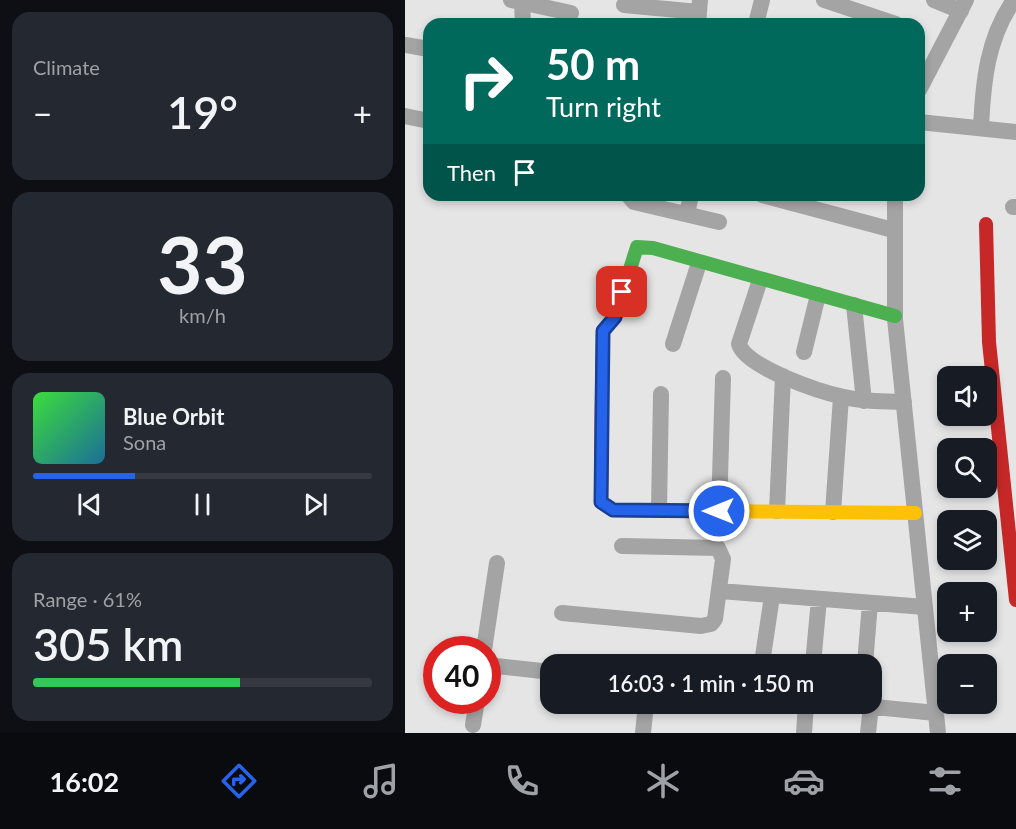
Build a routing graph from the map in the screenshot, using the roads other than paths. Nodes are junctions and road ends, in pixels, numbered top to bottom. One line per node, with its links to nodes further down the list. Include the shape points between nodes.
1 (762, 0): 11 (street)
2 (824, 0): 12 (street)
3 (934, 0): 7 (street)
4 (1014, 0): 19 (street, via 987,61)
5 (516, 1): 9 (street); 10 (street)
6 (624, 5): 8 (street)
7 (964, 5): 15 (street)
8 (699, 12)
9 (571, 13)
10 (521, 18)
11 (758, 18)
12 (878, 18)
13 (405, 45): 14 (street)
14 (423, 48)
15 (925, 76)
16 (405, 116): 17 (street)
17 (423, 120)
18 (925, 123): 19 (street)
19 (981, 128): 20 (street)
20 (1016, 132)
21 (633, 201): 25 (street)
22 (690, 201): 25 (street)
23 (784, 201): 28 (street)
24 (895, 201): 28 (street)
25 (687, 214): 26 (street)
26 (719, 222)
27 (986, 224): 43 (street, via 989,342)
28 (893, 230): 33 (street)
29 (699, 263): 30 (street); 34 (street); 45 (street, via 653,248 637,247 618,310 603,331 601,502 613,510)
30 (760, 280): 31 (street); 36 (street, via 739,344 748,358)
31 (818, 295): 32 (street); 35 (street)
32 (854, 305): 33 (street); 40 (street)
33 (895, 316): 41 (street)
34 (673, 344)
35 (804, 352)
36 (783, 376): 39 (street); 47 (street)
37 (723, 378): 46 (street)
38 (661, 394): 45 (street)
39 (841, 397): 40 (street); 48 (street)
40 (864, 401): 41 (street)
41 (904, 402): 49 (street)
42 (1016, 427): 43 (street)
43 (997, 429): 44 (street)
44 (1010, 484): 55 (street)
45 (659, 510): 46 (street)
46 (719, 511): 47 (street)
47 (777, 511): 48 (street)
48 (833, 512): 49 (street)
49 (915, 513): 57 (street)
50 (622, 546): 52 (street, via 718,548 723,559)
51 (497, 563): 59 (street)
52 (720, 591): 53 (street); 58 (street, via 715,619 701,626)
53 (772, 596): 54 (street); 60 (street)
54 (819, 599): 56 (street); 61 (street)
55 (1016, 600)
56 (870, 603): 57 (street); 62 (street)
57 (925, 607): 66 (street)
58 (562, 613)
59 (486, 636)
60 (763, 654)
61 (814, 654)
62 (866, 654)
63 (501, 667): 64 (street)
64 (540, 671)
65 (882, 707): 66 (street)
66 (936, 713): 75 (street)
67 (475, 714): 71 (street)
68 (645, 714): 72 (street)
69 (805, 714): 73 (street)
70 (870, 714): 74 (street)
71 (473, 725)
72 (643, 733)
73 (804, 733)
74 (869, 733)
75 (938, 733)

